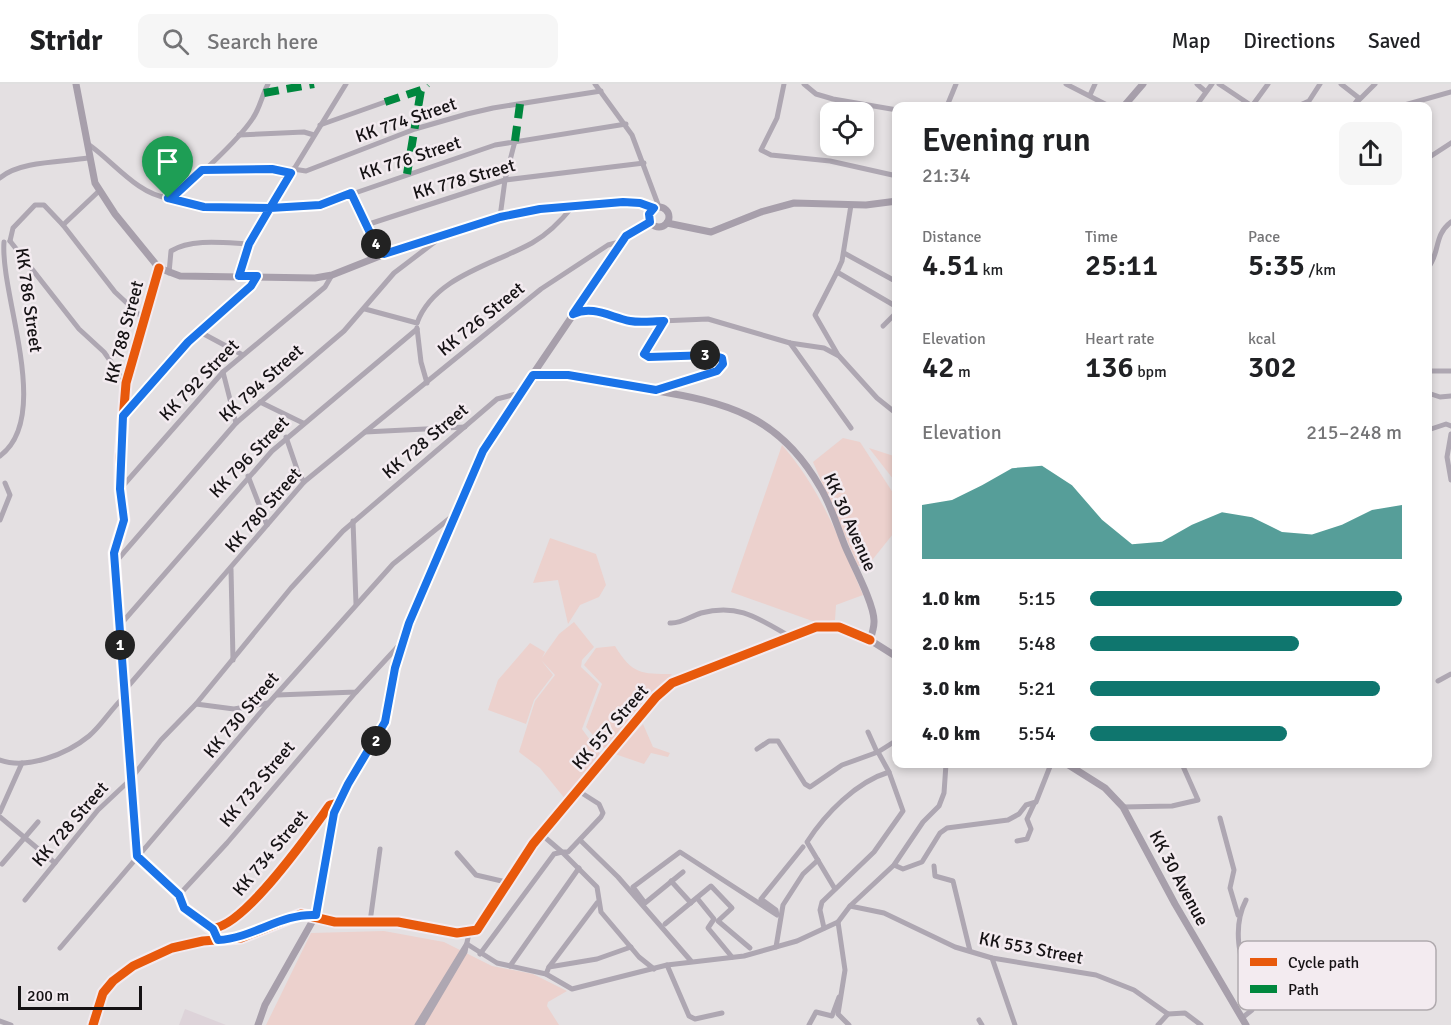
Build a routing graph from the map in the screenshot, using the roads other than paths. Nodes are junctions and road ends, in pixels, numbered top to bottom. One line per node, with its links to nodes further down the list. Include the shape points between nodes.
1 (76, 84): 38 (main road)
2 (268, 84): 35 (street, via 254,117)
3 (346, 84): 33 (street)
4 (596, 84): 19 (street)
5 (784, 84): 45 (street, via 777,118 761,150 771,155)
6 (804, 84): 32 (street, via 816,94 833,99)
7 (956, 84): 24 (street)
8 (1066, 84): 21 (street)
9 (1095, 84): 21 (street)
10 (1143, 84): 26 (main road)
11 (1197, 84): 18 (street)
12 (1212, 84): 18 (street)
13 (1220, 84): 28 (street)
14 (1268, 84): 29 (street)
15 (1320, 84): 30 (street)
16 (1341, 84): 22 (street)
17 (1375, 84): 22 (street)
18 (1205, 90): 27 (street)
19 (602, 91): 34 (street); 44 (street, KK 774 Street, via 484,110 415,129 306,171)
20 (1451, 92): 31 (street)
21 (1090, 95): 25 (street)
22 (1359, 100)
23 (386, 102): 33 (street)
24 (949, 102)
25 (1102, 102)
26 (1127, 102)
27 (1198, 102)
28 (1246, 102)
29 (1255, 102)
30 (1309, 102)
31 (1415, 102)
32 (892, 109)
33 (320, 124): 36 (street)
34 (626, 124): 37 (street, KK 776 Street); 42 (street)
35 (239, 135): 36 (street); 43 (street)
36 (314, 135): 44 (street)
37 (515, 141): 47 (street); 49 (street, KK 776 Street)
38 (87, 143): 41 (main road); 50 (street, KK 776 Street, via 144,191)
39 (1451, 143): 40 (street)
40 (1432, 155)
41 (88, 158): 46 (street, via 24,166); 48 (main road)
42 (644, 163): 47 (street, KK 778 Street); 55 (street)
43 (202, 170): 44 (street, KK 774 Street); 50 (street)
44 (292, 171): 54 (street)
45 (892, 175)
46 (0, 178)
47 (505, 180): 56 (street); 61 (street, KK 778 Street)
48 (99, 191): 60 (street); 69 (main road)
49 (351, 193): 54 (street, KK 776 Street, via 320,205); 61 (street)
50 (168, 198): 54 (street, KK 776 Street, via 204,207)
51 (892, 201): 52 (main road)
52 (851, 205): 59 (main road, via 794,203 711,232); 66 (street)
53 (573, 206): 55 (main road, via 631,202); 56 (main road); 82 (street, KK 796 Street, via 533,242 436,293 425,305)
54 (270, 208): 65 (street)
55 (657, 208): 57 (main road, via 649,214); 59 (main road, via 667,213)
56 (500, 217): 62 (main road)
57 (650, 222): 59 (main road, via 658,227); 64 (main road, via 629,233)
58 (1451, 222): 68 (street, via 1438,234)
59 (667, 223)
60 (63, 225): 63 (street, KK 786 Street, via 39,204 21,218); 80 (street, via 115,292)
61 (366, 225): 67 (street)
62 (441, 237): 67 (main road); 77 (street, KK 794 Street, via 394,273)
63 (5, 241): 93 (street, via 79,329 104,352); 110 (street, KK 786 Street, via 6,272 25,377 18,427)
64 (623, 241): 78 (main road); 92 (street, KK 726 Street, via 609,245 541,289)
65 (249, 244): 71 (street, via 182,246 171,251); 73 (street)
66 (844, 253): 70 (street); 75 (street)
67 (384, 254): 72 (main road)
68 (1432, 262)
69 (159, 268): 71 (main road); 80 (street, KK 788 Street)
70 (837, 272): 76 (street); 87 (street, via 815,315)
71 (170, 273): 73 (main road)
72 (332, 275): 74 (main road); 86 (street, KK 792 Street, via 318,292)
73 (239, 276): 74 (main road)
74 (257, 276): 84 (street, via 235,303)
75 (892, 279)
76 (892, 304)
77 (365, 309): 82 (street); 98 (street, KK 794 Street)
78 (573, 314): 81 (street, via 582,310 637,322); 91 (main road)
79 (892, 317): 83 (street)
80 (145, 320): 93 (street, KK 788 Street)
81 (664, 321): 85 (street, via 708,319); 94 (street, via 644,354 712,355 722,358 723,364 717,371)
82 (417, 326): 92 (street); 102 (street, KK 796 Street)
83 (883, 326)
84 (200, 332): 86 (street); 100 (street)
85 (790, 343): 87 (street, via 819,346); 105 (street)
86 (242, 354): 90 (street, KK 792 Street)
87 (839, 356): 99 (street)
88 (1432, 371): 89 (street)
89 (1451, 371)
90 (223, 372): 101 (street); 115 (street, KK 792 Street)
91 (533, 375): 94 (main road, KK 30 Avenue, via 568,375); 95 (main road)
92 (427, 382): 107 (street, KK 726 Street)
93 (126, 383): 100 (street, KK 788 Street)
94 (656, 390): 126 (main road, KK 30 Avenue, via 704,398 753,418 784,440 805,464 821,488 873,615)
95 (520, 393): 104 (street, KK 728 Street, via 500,398); 116 (main road, via 483,451)
96 (1432, 394): 97 (street)
97 (1451, 396)
98 (260, 402): 101 (street, KK 794 Street); 102 (street)
99 (892, 410)
100 (123, 416): 115 (street, KK 788 Street)
101 (236, 423): 120 (street, KK 794 Street)
102 (303, 423): 109 (street, KK 796 Street)
103 (1450, 424): 106 (street)
104 (465, 427): 107 (street); 118 (street, KK 728 Street)
105 (851, 428)
106 (1432, 429)
107 (365, 432): 113 (street, KK 780 Street)
108 (1451, 434): 112 (street, via 1446,457)
109 (286, 437): 111 (street, KK 796 Street); 113 (street)
110 (0, 456)
111 (248, 476): 119 (street); 124 (street, KK 796 Street)
112 (1451, 480)
113 (304, 482): 119 (street, KK 780 Street)
114 (5, 483): 117 (street, via 10,495)
115 (120, 489): 120 (street, KK 788 Street, via 124,520 116,540)
116 (456, 513): 122 (street, KK 730 Street, via 406,552); 127 (main road)
117 (0, 520)
118 (353, 521): 122 (street); 129 (street, KK 728 Street, via 291,588)
119 (267, 525): 121 (street, KK 780 Street)
120 (113, 565): 124 (street, KK 788 Street)
121 (231, 569): 129 (street); 133 (street, KK 780 Street)
122 (356, 604): 134 (street, KK 730 Street)
123 (670, 623): 125 (street, via 735,609)
124 (120, 625): 133 (street, KK 788 Street)
125 (789, 636): 126 (street, KK 557 Street, via 829,626); 149 (street, KK 557 Street, via 672,683)
126 (870, 640): 128 (main road)
127 (402, 642): 132 (street, KK 732 Street); 150 (main road, via 385,722)
128 (892, 654)
129 (233, 660): 136 (street, KK 728 Street)
130 (1451, 674): 131 (street)
131 (1438, 681)
132 (357, 692): 134 (street); 175 (street, KK 732 Street)
133 (124, 694): 142 (street, KK 780 Street, via 88,736 45,758); 148 (street, KK 788 Street)
134 (277, 695): 135 (street, KK 730 Street)
135 (270, 702): 136 (street, via 234,709); 164 (street, KK 730 Street)
136 (196, 704): 148 (street, KK 728 Street)
137 (868, 732): 140 (street)
138 (892, 743): 140 (street)
139 (757, 749): 140 (street, via 769,741 778,741 810,787 842,765)
140 (878, 752): 147 (street)
141 (0, 760): 142 (street, KK 780 Street)
142 (22, 763): 153 (street)
143 (946, 768): 168 (street, via 939,806 923,822)
144 (1050, 768): 151 (street)
145 (1073, 768): 152 (main road, KK 30 Avenue, via 1105,788)
146 (1184, 768): 152 (street, via 1198,800 1172,806)
147 (889, 772): 165 (street, via 848,797 812,834 807,842); 174 (street, via 903,811 900,819 874,852)
148 (130, 780): 164 (street, KK 788 Street); 166 (street, KK 728 Street, via 108,799)
149 (577, 790): 156 (street, KK 557 Street); 158 (street, via 599,804 603,813)
150 (338, 802): 182 (main road); 188 (street, KK 734 Street, via 330,805 262,891 226,926)
151 (1034, 804): 159 (street, via 1026,819 1030,832 1027,838); 168 (street, via 1026,805 1008,820 947,828 940,832 922,862 903,869)
152 (1124, 807): 211 (main road, KK 30 Avenue)
153 (0, 814): 157 (street)
154 (1220, 818): 183 (street, via 1234,870 1230,888)
155 (38, 822): 157 (street)
156 (541, 834): 162 (street); 173 (street, KK 557 Street)
157 (24, 836): 166 (street); 167 (street)
158 (580, 840): 162 (street, via 568,852); 201 (street)
159 (1017, 841)
160 (803, 847): 172 (street, via 761,899 777,915 680,852 633,887 645,903)
161 (380, 849): 184 (street)
162 (562, 852): 170 (street); 198 (street, via 554,854)
163 (457, 853): 173 (street, via 476,875)
164 (137, 856): 175 (street); 195 (street, KK 730 Street)
165 (818, 860): 174 (street); 194 (street, via 803,874 783,905)
166 (55, 863): 177 (street, KK 728 Street)
167 (2, 864)
168 (894, 865): 181 (street)
169 (934, 866): 197 (street, via 935,876 953,881)
170 (579, 868): 179 (street, via 600,892); 203 (street)
171 (683, 872): 172 (street)
172 (671, 881): 180 (street)
173 (506, 882): 189 (street, KK 557 Street, via 483,922)
174 (835, 890): 187 (street, via 822,902)
175 (179, 895): 188 (street, via 184,908)
176 (697, 898): 180 (street); 196 (street, via 711,886 732,908 718,921); 199 (street, via 714,919 708,928)
177 (25, 900)
178 (1246, 900): 183 (street)
179 (597, 903): 193 (street); 204 (street)
180 (691, 903): 186 (street)
181 (850, 906): 185 (street); 197 (street, KK 553 Street, via 884,913)
182 (316, 915): 184 (street, via 335,922); 190 (street, via 302,914 247,936); 214 (main road, via 265,1005)
183 (1238, 915): 191 (street)
184 (370, 922): 189 (street, via 398,922)
185 (838, 922): 187 (street); 207 (street, via 845,970)
186 (665, 924)
187 (824, 928): 194 (street)
188 (213, 929): 190 (street)
189 (468, 933): 192 (street)
190 (218, 940): 213 (street, via 172,948 124,973 103,993)
191 (1239, 941)
192 (467, 944): 198 (street); 215 (street); 216 (street)
193 (632, 947): 204 (street, via 585,962); 205 (street)
194 (776, 947): 199 (street)
195 (60, 948)
196 (750, 948)
197 (970, 951): 200 (street, KK 553 Street)
198 (480, 954): 203 (street)
199 (732, 957): 201 (street)
200 (992, 958): 209 (street, KK 553 Street, via 1096,975 1134,990); 219 (street)
201 (691, 961): 202 (street)
202 (667, 965): 205 (street); 208 (street, via 689,1016 695,1019)
203 (510, 966): 206 (street)
204 (549, 967): 206 (street)
205 (654, 969): 206 (street, via 572,989)
206 (546, 975)
207 (840, 996): 217 (street, via 832,1016 827,1019 816,1012); 218 (street, via 838,1014)
208 (722, 1014)
209 (1168, 1014): 220 (street); 221 (street, KK 553 Street, via 1185,1014)
210 (0, 1021): 212 (street)
211 (1244, 1021)
212 (11, 1025)
213 (93, 1025)
214 (258, 1025)
215 (417, 1025)
216 (422, 1025)
217 (809, 1025)
218 (849, 1025)
219 (1015, 1025)
220 (1158, 1025)
221 (1201, 1025)

